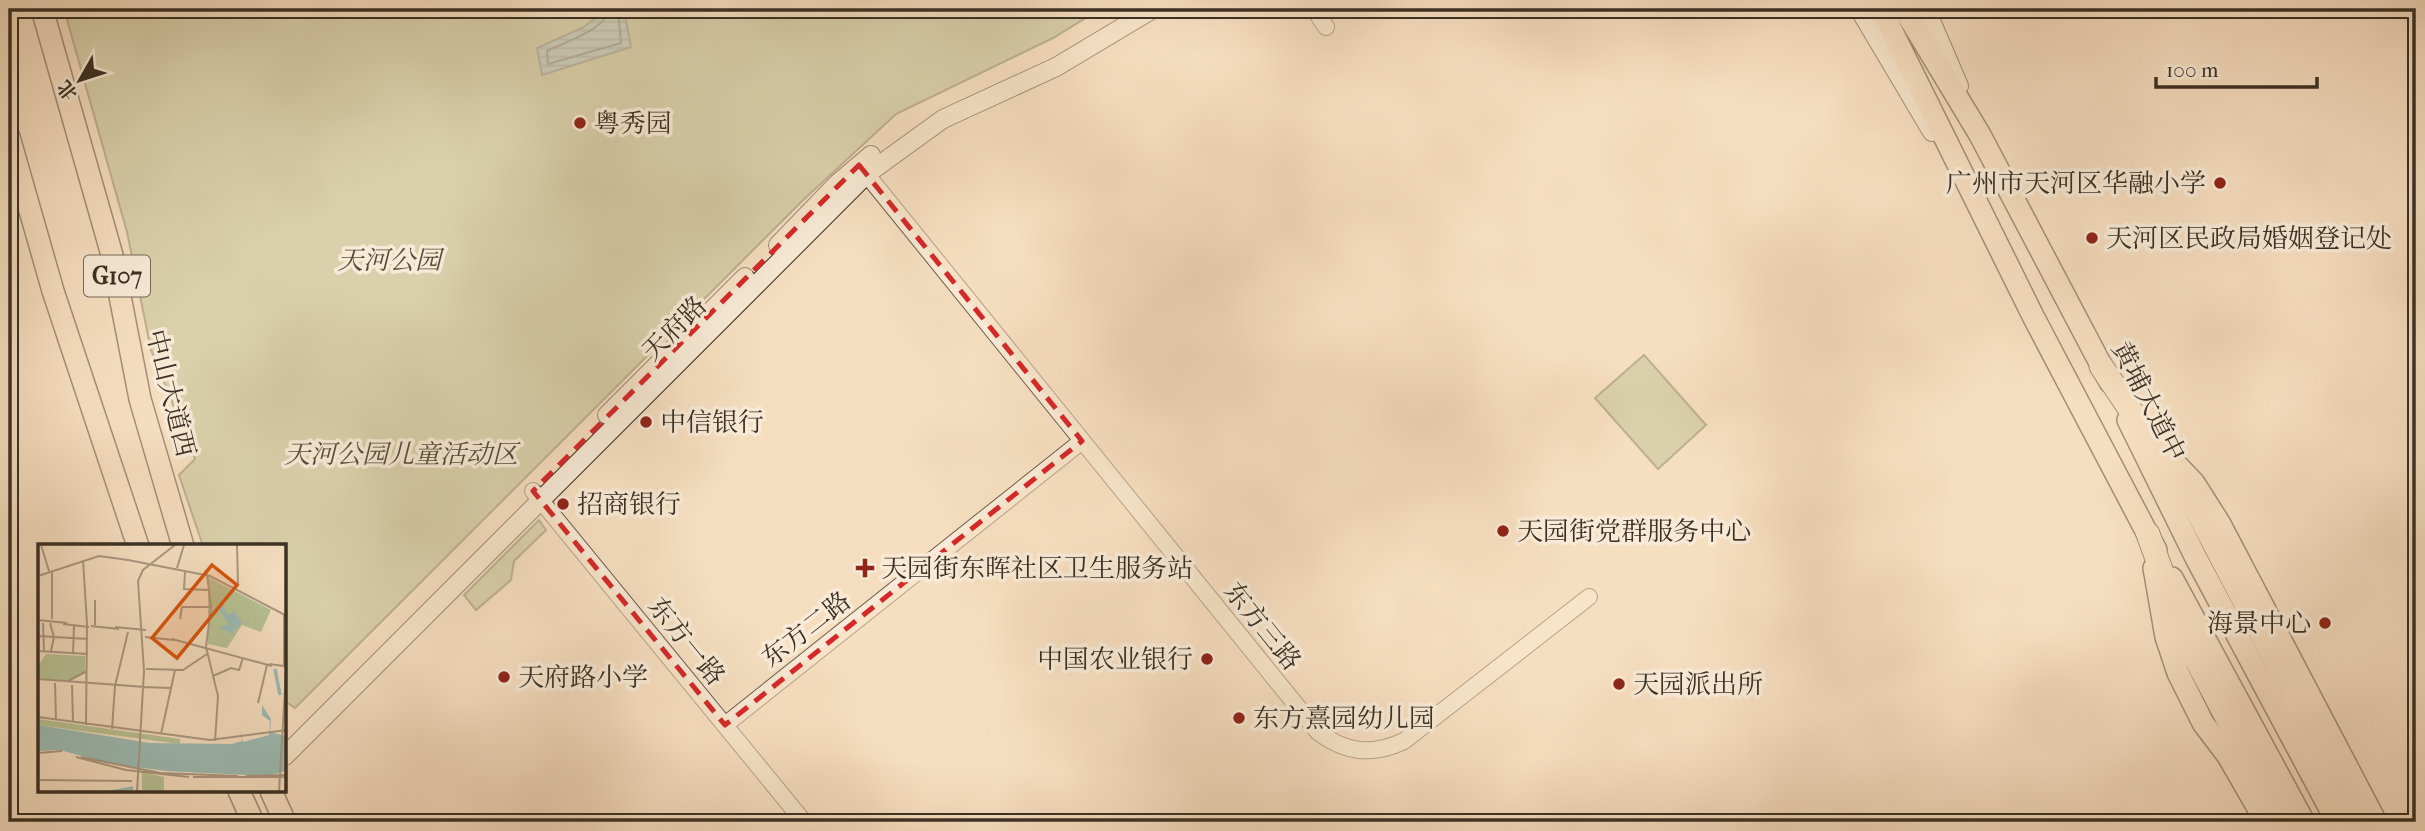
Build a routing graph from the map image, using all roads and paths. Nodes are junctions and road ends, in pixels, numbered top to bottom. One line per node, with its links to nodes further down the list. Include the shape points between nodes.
1 (42, 9): 20 (main road, 中山大道西 / G107, via 112,256 140,399)
2 (1133, 9): 12 (main road, 天府路, via 1071,47 933,112)
3 (1153, 9): 12 (main road, 天府路, via 1056,67 932,126)
4 (1314, 9): 9 (street)
5 (1859, 9): 13 (main road)
6 (1881, 9): 13 (main road)
7 (1904, 9): 10 (main road, 黄埔大道中)
8 (1926, 9): 10 (main road)
9 (1326, 27)
10 (1980, 135): 14 (main road, 黄埔大道中)
11 (9, 137): 19 (main road, G107, via 53,291)
12 (863, 169): 15 (street, 东方三路); 17 (main road, 天府路)
13 (1973, 197): 18 (main road)
14 (2101, 366): 16 (highway); 33 (main road, 黄埔大道中, via 2196,558)
15 (1082, 441): 21 (street, 东方三路, via 1318,732 1334,744 1360,752 1385,750 1404,741); 22 (street, 东方二路)
16 (2154, 443): 34 (highway, via 2204,524); 35 (main road, via 2211,507)
17 (537, 496): 22 (street, 东方一路); 23 (main road, 天府路); 24 (main road, 天府路)
18 (2148, 534): 30 (main road, via 2170,653 2203,723); 31 (highway, via 2188,644); 32 (main road)
19 (137, 544)
20 (182, 544)
21 (1589, 597)
22 (725, 725): 29 (street, 东方一路)
23 (287, 737)
24 (287, 754)
25 (239, 792): 27 (main road)
26 (271, 792): 28 (main road)
27 (253, 822)
28 (285, 822)
29 (804, 822)
30 (2266, 822)
31 (2282, 822)
32 (2304, 822)
33 (2337, 822)
34 (2360, 822)
35 (2376, 822)

